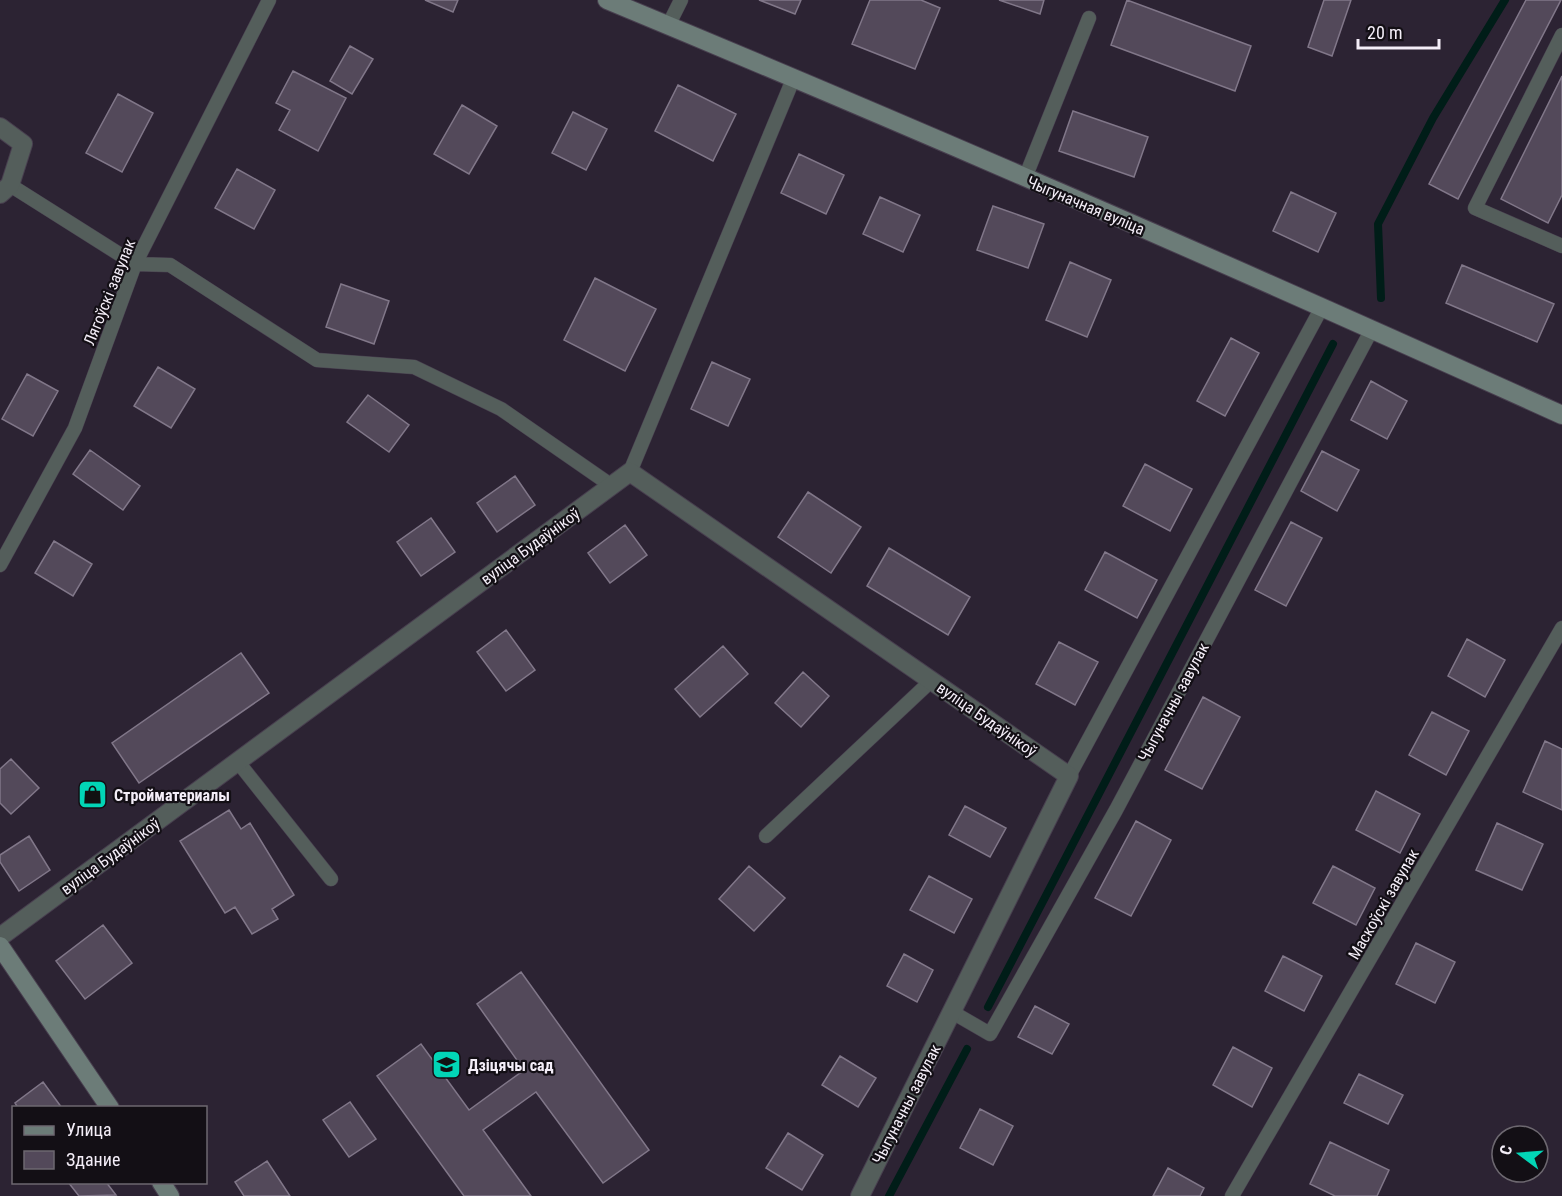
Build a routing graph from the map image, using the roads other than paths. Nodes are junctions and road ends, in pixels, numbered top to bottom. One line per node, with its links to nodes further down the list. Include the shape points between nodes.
1 (268, 0): 13 (lane, Лягоўскі завулак)
2 (607, 0): 4 (street, Чыгуначная вуліца)
3 (681, 0): 6 (lane)
4 (641, 7): 6 (street, Чыгуначная вуліца)
5 (1089, 18): 10 (lane)
6 (668, 26): 8 (street, Чыгуначная вуліца)
7 (1562, 34): 12 (lane, via 1475,208)
8 (794, 78): 10 (street, Чыгуначная вуліца); 17 (lane)
9 (0, 127): 11 (street, via 23,144)
10 (1025, 178): 14 (street, Чыгуначная вуліца)
11 (5, 190): 13 (lane)
12 (1562, 246)
13 (135, 264): 18 (lane, via 170,265 317,360 414,367 501,409); 19 (lane, Лягоўскі завулак, via 75,428)
14 (1322, 307): 15 (street, Чыгуначная вуліца); 23 (lane, Чыгуначны завулак)
15 (1372, 329): 16 (street, Чыгуначная вуліца); 28 (lane, Чыгуначны завулак, via 1121,800 990,1034)
16 (1562, 415)
17 (630, 472): 18 (street, вуліца Будаўнікоў); 21 (street, вуліца Будаўнікоў)
18 (612, 486): 22 (street, вуліца Будаўнікоў)
19 (0, 565)
20 (1562, 628): 31 (lane, Маскоўскі завулак)
21 (931, 681): 23 (street, вуліца Будаўнікоў); 24 (lane)
22 (238, 762): 25 (lane); 26 (street, вуліца Будаўнікоў)
23 (1069, 776): 28 (street, Чыгуначны завулак)
24 (766, 836)
25 (331, 879)
26 (0, 937)
27 (0, 946): 29 (street)
28 (952, 1012): 30 (street, Чыгуначны завулак)
29 (109, 1106)
30 (860, 1196)
31 (1232, 1196)

